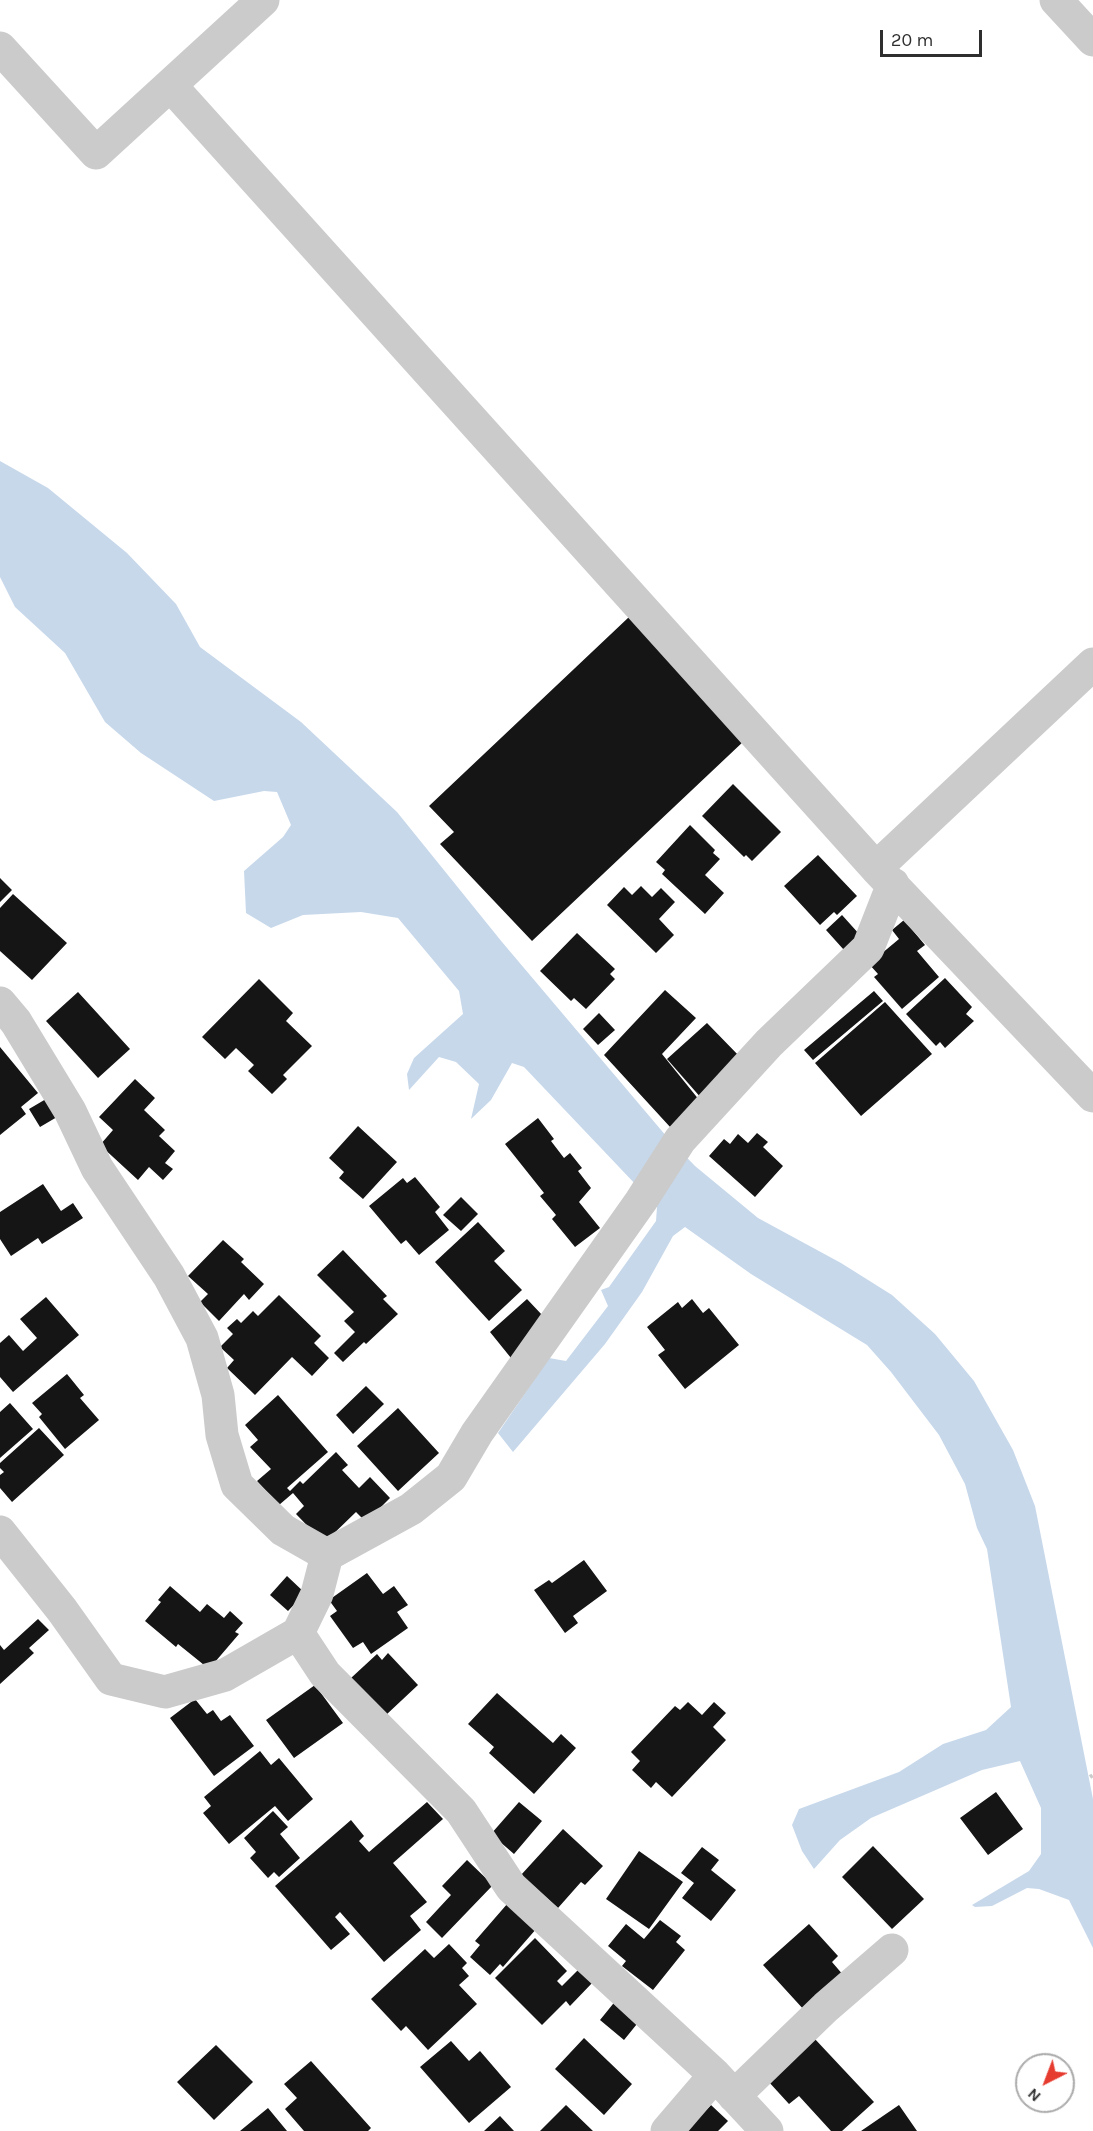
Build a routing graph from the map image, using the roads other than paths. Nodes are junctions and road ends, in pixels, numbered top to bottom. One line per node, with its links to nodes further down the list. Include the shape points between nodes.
1 (263, 0): 5 (street)
2 (1056, 0): 3 (street)
3 (1093, 40)
4 (0, 48): 5 (street, via 96,153)
5 (171, 86): 7 (street)
6 (1093, 664): 7 (street)
7 (884, 876): 9 (street); 11 (street, via 868,948 770,1043 680,1140 477,1433 451,1477 411,1509)
8 (0, 1003): 11 (street, via 70,1111 97,1168 169,1276 202,1338 218,1395 222,1435 237,1485 283,1530)
9 (1093, 1096)
10 (0, 1532): 12 (street, via 111,1679 165,1692 225,1675)
11 (327, 1555): 12 (street, via 317,1594)
12 (298, 1633): 14 (street, via 324,1674 461,1811 511,1887)
13 (892, 1950): 14 (street, via 826,2007)
14 (724, 2085): 15 (street); 16 (street)
15 (667, 2131)
16 (767, 2131)

